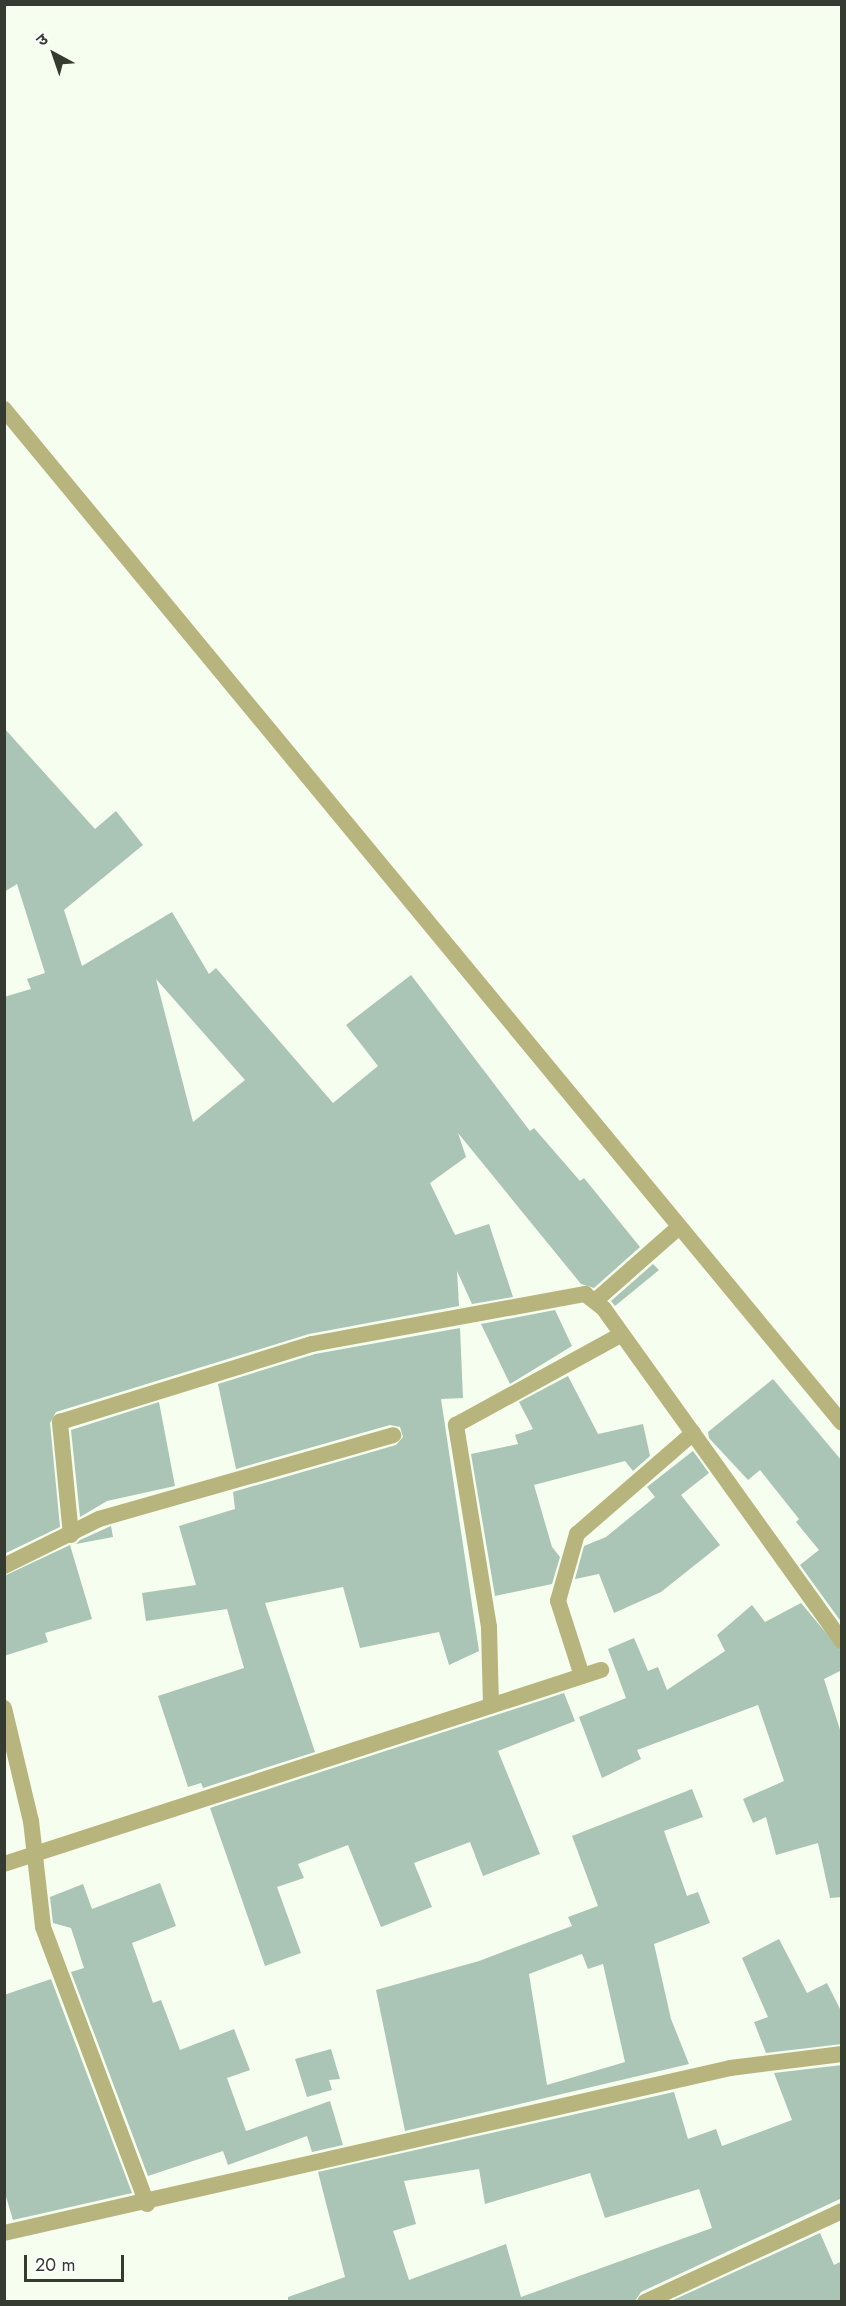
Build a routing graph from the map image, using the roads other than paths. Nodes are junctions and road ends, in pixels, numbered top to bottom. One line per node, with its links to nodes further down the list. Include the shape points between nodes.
1 (4, 409): 2 (street)
2 (680, 1227): 3 (street); 5 (street)
3 (595, 1301): 4 (street); 8 (street, via 585,1294 312,1344 60,1422)
4 (622, 1334): 6 (street); 13 (street, via 456,1425 489,1627)
5 (842, 1423)
6 (693, 1433): 10 (street); 12 (street, via 577,1534 558,1601)
7 (393, 1435): 8 (street, via 99,1519)
8 (71, 1536): 9 (street)
9 (4, 1566)
10 (842, 1641)
11 (601, 1670): 12 (street)
12 (582, 1676): 13 (street)
13 (492, 1706): 15 (street)
14 (4, 1708): 15 (street)
15 (35, 1853): 16 (street); 18 (street, via 43,1927)
16 (4, 1864)
17 (842, 2055): 18 (street, via 730,2068)
18 (147, 2204): 20 (street)
19 (842, 2211): 21 (street)
20 (4, 2233)
21 (645, 2301)

